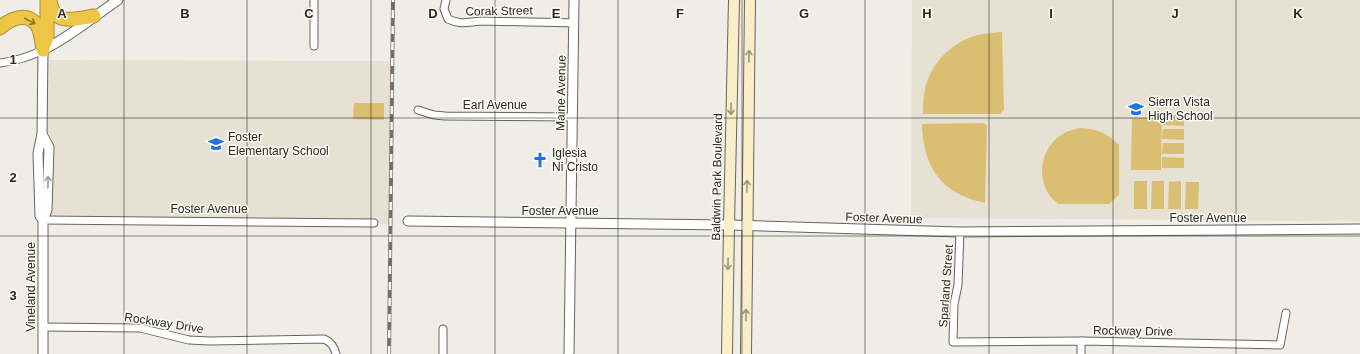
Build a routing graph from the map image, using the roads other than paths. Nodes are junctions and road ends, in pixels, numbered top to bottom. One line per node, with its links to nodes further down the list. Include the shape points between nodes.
1 (49, 0): 8 (highway, via 56,14 65,20); 12 (highway, via 47,36)
2 (118, 0): 8 (street)
3 (314, 0): 11 (street)
4 (446, 0): 9 (street, Corak Street, via 444,9 448,19 462,24 478,21)
5 (574, 0): 9 (street, Maine Avenue)
6 (734, 0): 20 (main road, Baldwin Park Boulevard, one-way to 20)
7 (750, 0): 21 (main road, one-way to 7)
8 (94, 16): 12 (street, via 58,43)
9 (574, 23): 15 (street, Maine Avenue)
10 (0, 28): 12 (highway, one-way to 12, via 16,18 29,19 37,25)
11 (314, 46)
12 (43, 50): 13 (street, via 29,57); 16 (street, Vineland Avenue, via 42,134 38,153 40,216)
13 (0, 63)
14 (418, 110): 15 (street, Earl Avenue, via 445,116)
15 (573, 117): 19 (street, Maine Avenue)
16 (44, 220): 18 (street, Foster Avenue); 25 (street, Vineland Avenue)
17 (408, 221): 19 (street, Foster Avenue)
18 (374, 223)
19 (571, 223): 20 (street, Foster Avenue); 32 (street, Maine Avenue)
20 (729, 225): 21 (street, Foster Avenue); 33 (main road, Baldwin Park Boulevard, one-way to 33)
21 (747, 225): 23 (street, Foster Avenue); 34 (main road, one-way to 21)
22 (1360, 229): 23 (street, Foster Avenue)
23 (960, 232): 28 (street, Sparland Street)
24 (1286, 313): 27 (street, Rockway Drive, via 1280,345)
25 (43, 327): 29 (street, Vineland Avenue); 30 (street, Rockway Drive, via 140,328 190,340 210,341 324,339 334,346)
26 (443, 329): 31 (street)
27 (1081, 341): 28 (street, Rockway Drive); 35 (street)
28 (953, 342)
29 (43, 354)
30 (336, 354)
31 (443, 354)
32 (569, 354)
33 (727, 354)
34 (746, 354)
35 (1081, 354)

